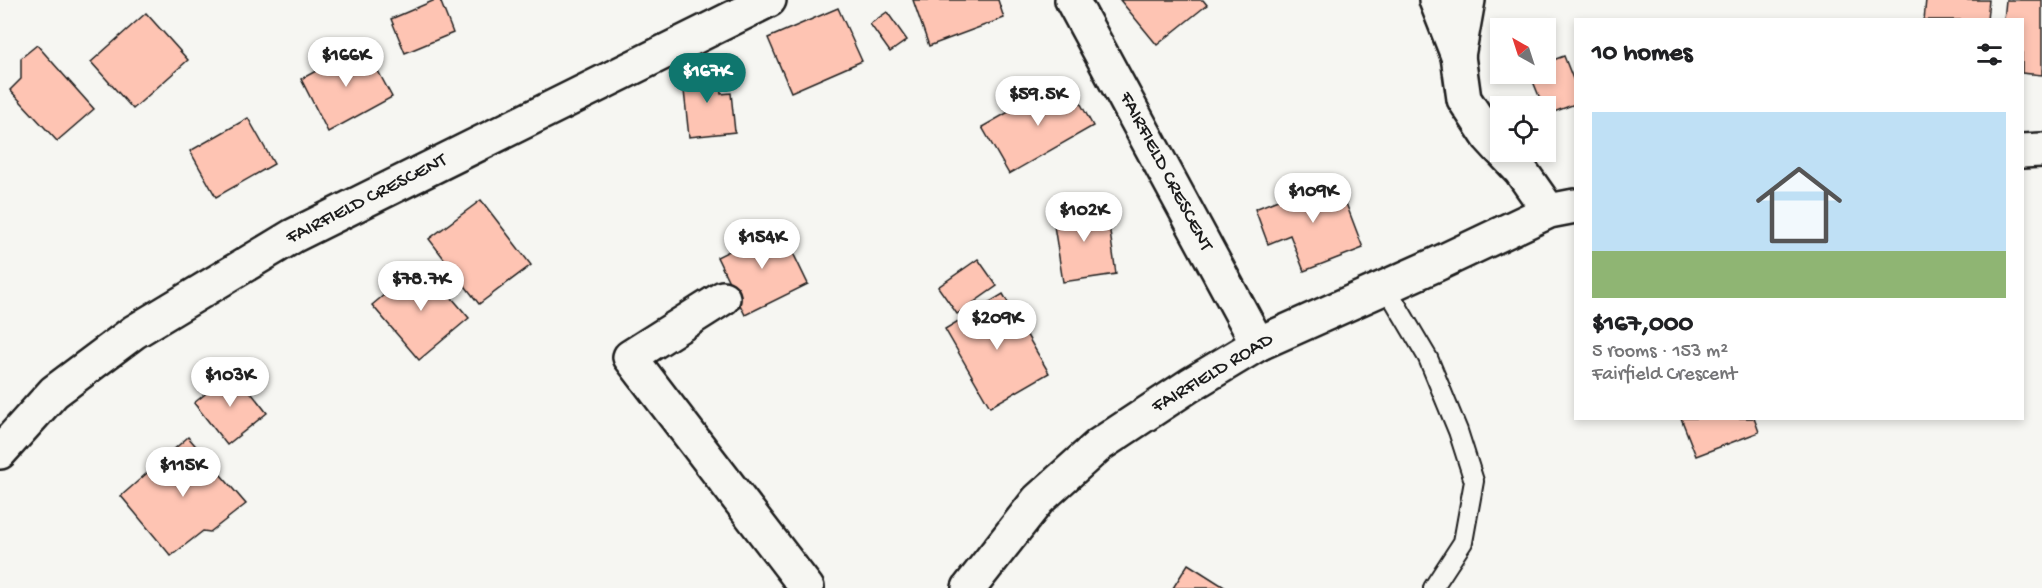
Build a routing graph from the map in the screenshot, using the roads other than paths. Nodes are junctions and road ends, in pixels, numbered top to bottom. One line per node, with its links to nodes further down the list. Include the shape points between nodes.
1 (769, 0): 14 (street, FAIRFIELD CRESCENT, via 293,236 125,339 54,392)
2 (1072, 0): 13 (street, FAIRFIELD CRESCENT)
3 (1436, 0): 5 (street)
4 (1468, 0): 5 (street)
5 (1458, 56): 6 (street, via 1464,99)
6 (1490, 138)
7 (2042, 150): 8 (street)
8 (2024, 151)
9 (1512, 162): 10 (street)
10 (1562, 208): 11 (street, FAIRFIELD ROAD)
11 (1386, 287): 13 (street, FAIRFIELD ROAD); 17 (lane, via 1428,358 1474,481 1462,542)
12 (723, 298): 15 (street, via 630,357)
13 (1258, 344): 16 (street, FAIRFIELD ROAD, via 1099,445 1038,500)
14 (0, 452)
15 (807, 588)
16 (969, 588)
17 (1433, 588)

